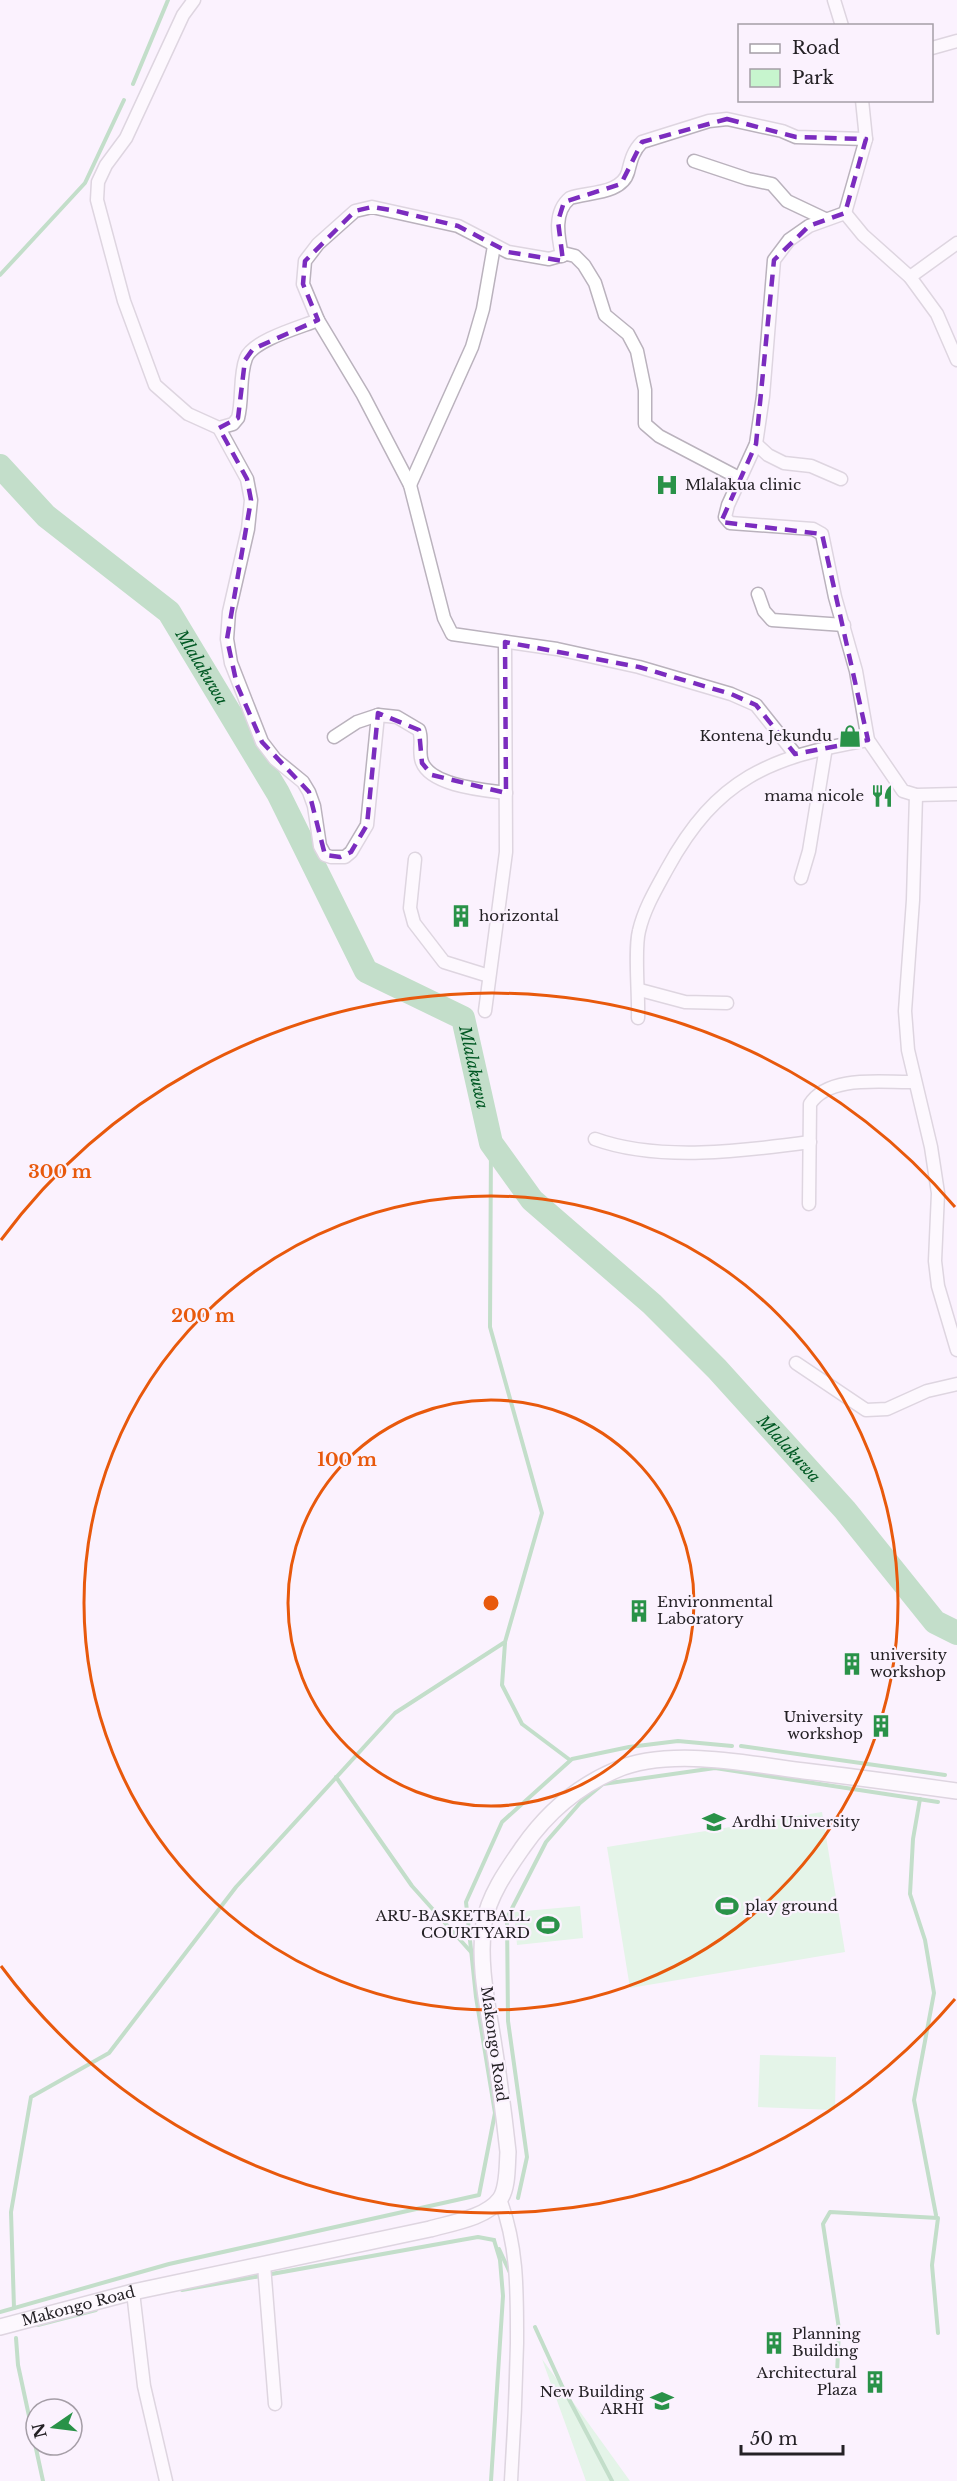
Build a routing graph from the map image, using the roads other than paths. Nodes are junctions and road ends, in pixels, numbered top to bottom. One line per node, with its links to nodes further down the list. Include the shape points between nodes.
1 (181, 0): 4 (street)
2 (194, 0): 4 (street)
3 (834, 0): 5 (street)
4 (183, 15): 19 (street, via 126,138 98,182 98,200 124,301 155,385 188,414)
5 (841, 24)
6 (957, 41): 7 (street)
7 (933, 48)
8 (862, 102): 9 (street)
9 (866, 139): 11 (street); 15 (street, via 796,137 727,119 642,142 635,148 621,184 564,202 558,221)
10 (694, 160): 12 (street, via 772,184 787,201)
11 (845, 213): 12 (street); 16 (street, via 863,235)
12 (825, 219): 20 (street, via 789,240 774,260)
13 (957, 243): 16 (street)
14 (494, 246): 15 (street, via 549,259); 17 (street, via 458,226 372,207 355,211 305,261 303,284); 23 (street, via 472,347)
15 (562, 256): 21 (street, via 574,256 584,265 605,315 632,339 642,368 645,424 659,436)
16 (910, 277): 18 (street, via 937,314)
17 (318, 320): 19 (street, via 253,349 245,360 238,418); 23 (street, via 363,394)
18 (957, 360)
19 (219, 428): 27 (street, via 247,479 251,500 229,612 226,639 231,663 262,742 309,792 325,855 345,857 367,825)
20 (756, 444): 21 (street); 22 (street, via 784,464 811,466)
21 (739, 478): 25 (street, via 725,511 730,523 813,529 822,534)
22 (841, 478)
23 (410, 485): 26 (street, via 448,628 460,636)
24 (758, 594): 25 (street, via 772,620)
25 (844, 625): 29 (street)
26 (505, 642): 31 (street, via 639,667 731,694 756,705); 32 (street)
27 (378, 715): 28 (street); 32 (street, via 397,717 419,729 422,763 432,775 469,787)
28 (334, 736)
29 (868, 740): 30 (street); 34 (street, via 903,791)
30 (826, 747): 31 (street); 36 (street, via 810,851)
31 (795, 754): 38 (street, via 737,782 712,803 677,848 645,909 638,934)
32 (507, 793): 37 (street, via 503,881)
33 (957, 794): 34 (street)
34 (916, 795): 42 (street, via 905,1011)
35 (416, 860): 37 (street, via 410,908 414,922 444,962)
36 (801, 878)
37 (489, 976): 40 (street)
38 (640, 990): 39 (street, via 685,1002); 41 (street)
39 (726, 1003)
40 (485, 1011)
41 (638, 1018)
42 (914, 1082): 44 (street, via 837,1086 816,1095 810,1104); 46 (street, via 932,1147 938,1193 938,1286)
43 (595, 1139): 44 (street, via 626,1149 674,1151 753,1149)
44 (810, 1142): 45 (street)
45 (809, 1204)
46 (957, 1350)
47 (796, 1363): 48 (street, via 866,1410 887,1409 927,1390)
48 (957, 1384)
49 (957, 1791): 50 (street, Makongo Road, via 747,1763 671,1760 617,1769 576,1792 539,1825 501,1881 484,1924 486,1991 508,2152)
50 (500, 2199): 51 (street, Makongo Road, via 465,2219 430,2229); 56 (street, via 516,2257)
51 (264, 2265): 52 (street, Makongo Road); 54 (street)
52 (133, 2292): 53 (street, Makongo Road); 55 (street, via 144,2386)
53 (0, 2327)
54 (275, 2404)
55 (166, 2481)
56 (512, 2481)

